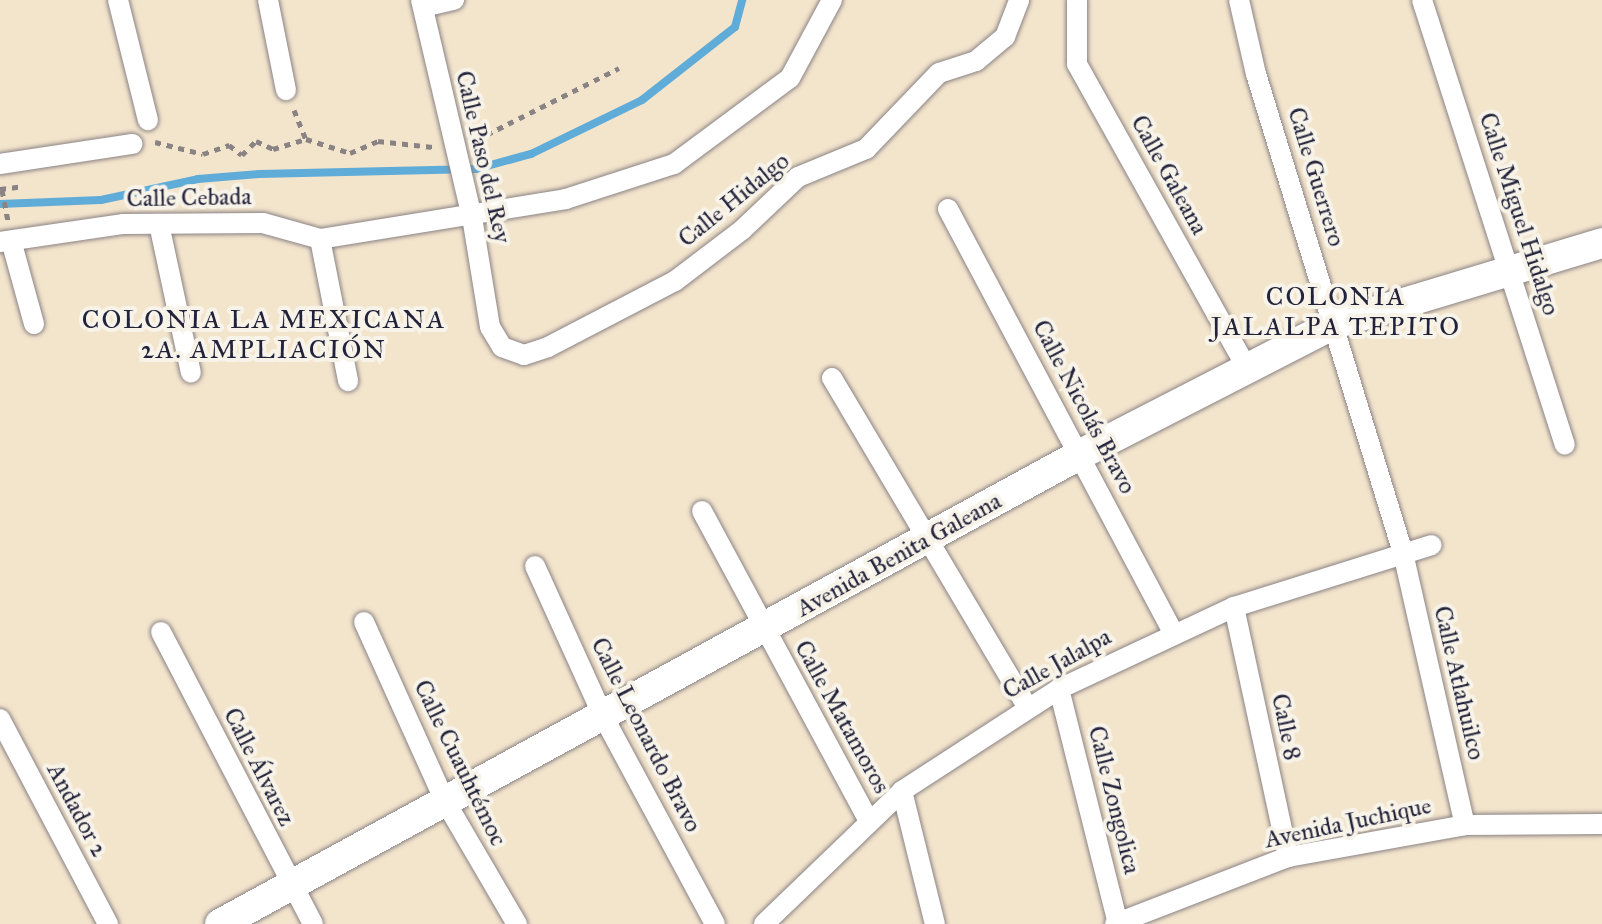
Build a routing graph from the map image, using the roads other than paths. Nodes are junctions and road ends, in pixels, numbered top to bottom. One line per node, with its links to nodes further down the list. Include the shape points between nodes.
1 (118, 0): 11 (street)
2 (268, 0): 10 (street)
3 (454, 0): 9 (street)
4 (832, 0): 14 (street, Calle Cebada, via 790,78 674,164 566,199)
5 (1019, 0): 23 (street, Calle Hidalgo, via 1005,37 976,61 939,73 866,149 798,177 742,230 675,281 524,355 502,347)
6 (1077, 0): 24 (street, Calle Galeana, via 1077,64)
7 (1239, 0): 22 (street, Calle Guerrero, via 1256,74)
8 (1422, 0): 20 (street, Calle Miguel Hidalgo)
9 (422, 4): 14 (street, Calle Paso del Rey, via 462,147)
10 (286, 90)
11 (148, 120)
12 (137, 144): 13 (street)
13 (0, 164)
14 (470, 209): 17 (street, Calle Cebada); 23 (street, Calle Paso del Rey)
15 (948, 209): 29 (street, Calle Nicolás Bravo)
16 (159, 224): 17 (street, Calle Cebada, via 263,223); 18 (street, Calle Cebada, via 124,224); 25 (street)
17 (320, 239): 27 (street)
18 (6, 243): 21 (street)
19 (1602, 243): 20 (street, Avenida Benita Galeana)
20 (1510, 269): 22 (street, Avenida Benita Galeana); 28 (street, Calle Miguel Hidalgo)
21 (34, 324)
22 (1334, 324): 24 (street, Avenida Benita Galeana); 33 (street, Calle Guerrero)
23 (490, 327)
24 (1247, 368): 29 (street, Avenida Benita Galeana)
25 (191, 373)
26 (832, 378): 31 (street)
27 (348, 381)
28 (1565, 445)
29 (1081, 454): 31 (street, Avenida Benita Galeana); 39 (street, Calle Nicolás Bravo)
30 (702, 511): 37 (street, Calle Matamoros)
31 (925, 540): 37 (street, Avenida Benita Galeana); 41 (street)
32 (1432, 545): 33 (street, Calle Jalalpa)
33 (1403, 553): 35 (street, Calle Jalalpa); 48 (street, Calle Atlahuilco)
34 (535, 566): 42 (street, Calle Leonardo Bravo)
35 (1234, 607): 39 (street, Calle Jalalpa); 49 (street, Calle 8)
36 (364, 622): 45 (street, Calle Cuauhtémoc)
37 (764, 629): 42 (street, Avenida Benita Galeana); 46 (street, Calle Matamoros)
38 (161, 632): 50 (street, Calle Álvarez)
39 (1173, 632): 40 (street, Calle Jalalpa)
40 (1059, 689): 41 (street, Calle Jalalpa); 51 (street, Calle Zongolica)
41 (1028, 708): 44 (street, Calle Jalalpa)
42 (603, 716): 45 (street, Avenida Benita Galeana); 56 (street, Calle Leonardo Bravo)
43 (0, 719): 52 (street, Andador 2)
44 (902, 791): 46 (street, Calle Jalalpa); 58 (street)
45 (445, 801): 50 (street, Avenida Benita Galeana); 55 (street, Calle Cuauhtémoc)
46 (869, 821): 57 (street, Calle Jalalpa)
47 (1602, 824): 48 (street, Avenida Juchique)
48 (1465, 825): 49 (street, Avenida Juchique)
49 (1288, 857): 51 (street, Avenida Juchique)
50 (291, 885): 53 (street, Avenida Benita Galeana); 54 (street, Calle Álvarez)
51 (1117, 923)
52 (108, 924)
53 (220, 924)
54 (313, 924)
55 (517, 924)
56 (715, 924)
57 (764, 924)
58 (935, 924)

